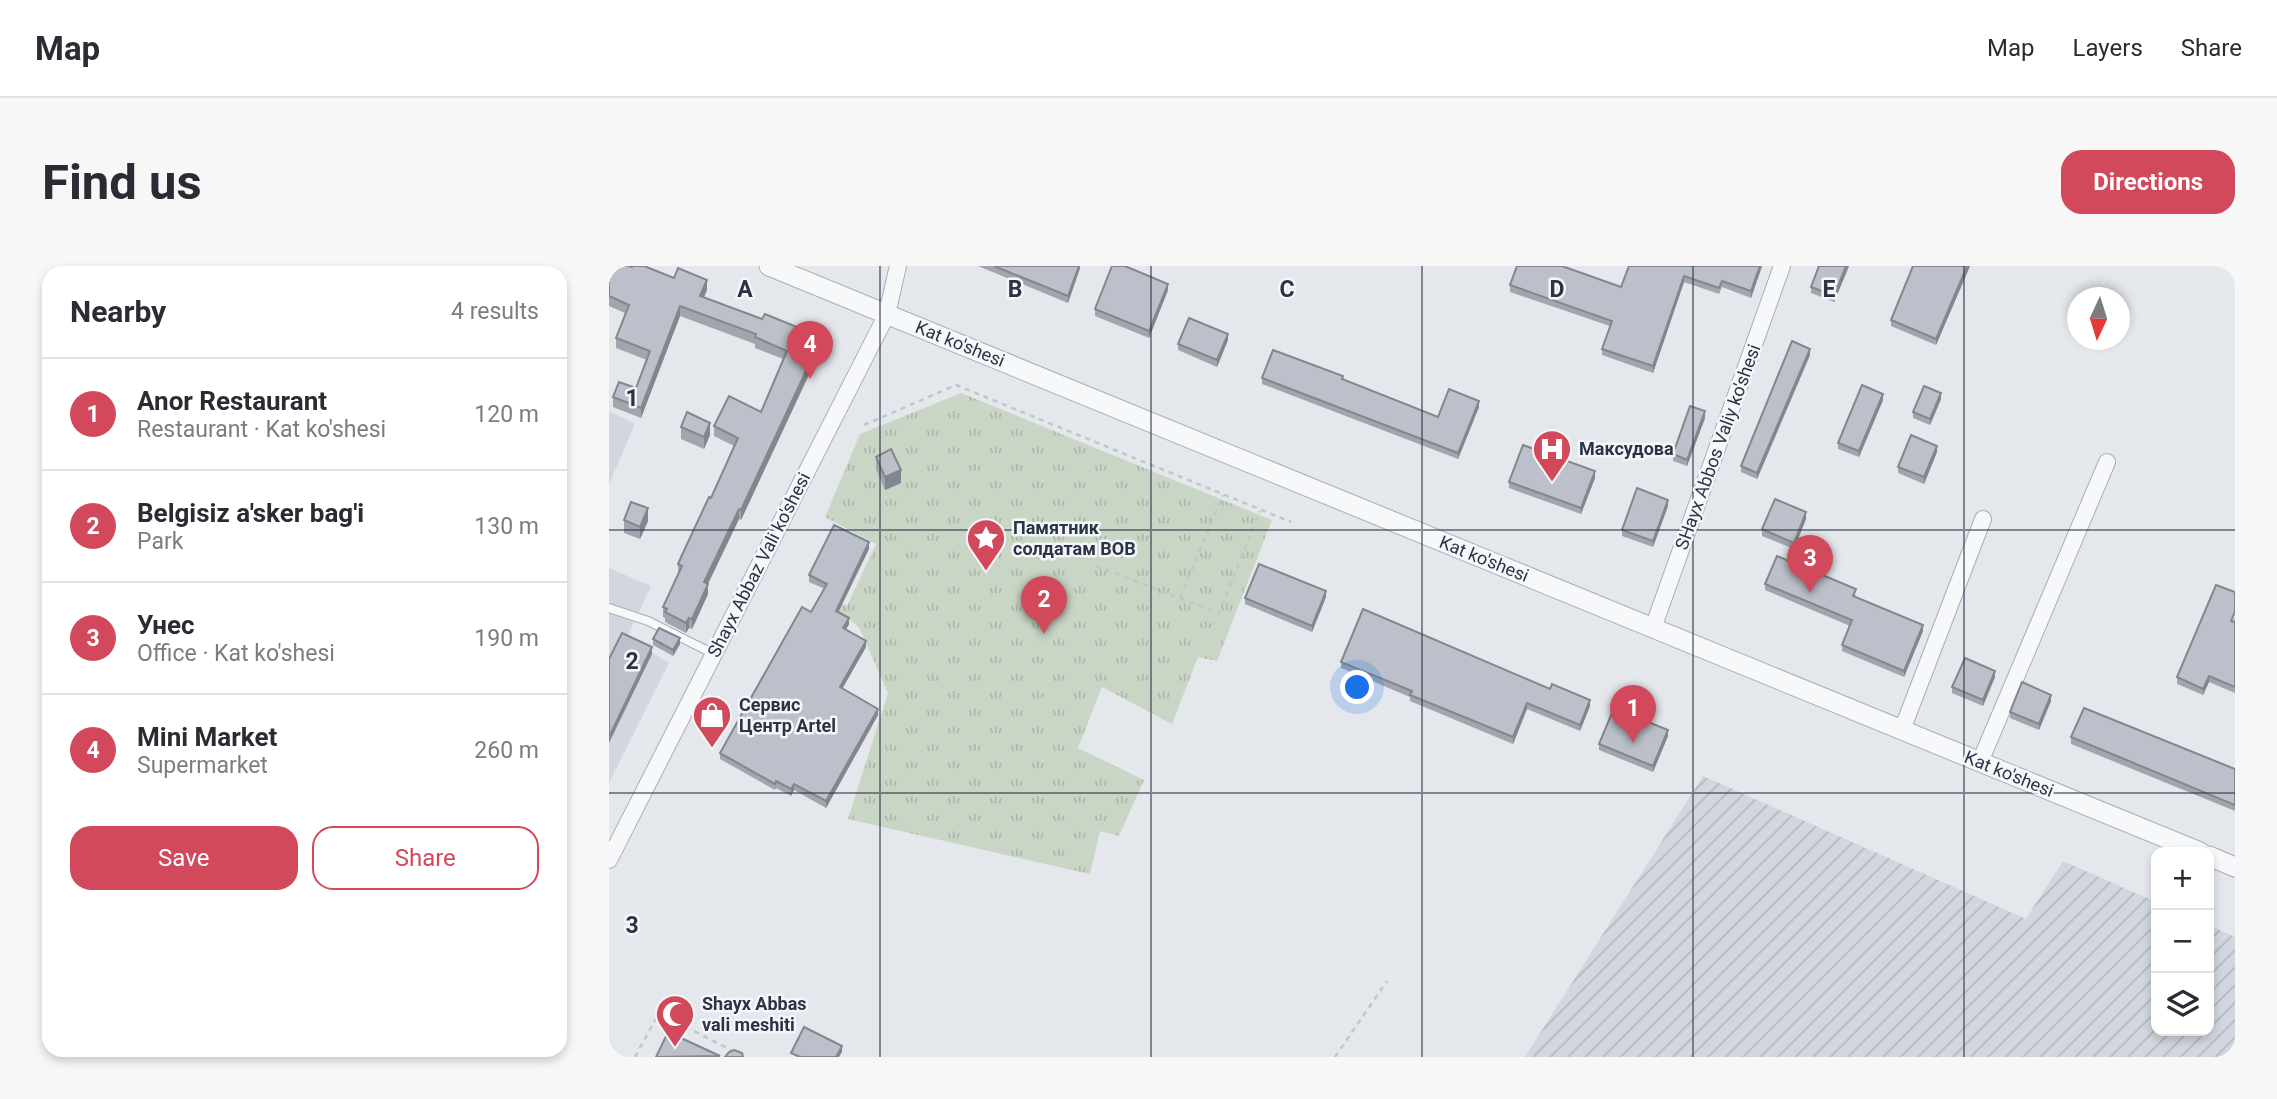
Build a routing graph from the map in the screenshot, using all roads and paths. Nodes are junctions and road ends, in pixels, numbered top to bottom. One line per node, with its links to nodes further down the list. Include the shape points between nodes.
1 (769, 266): 4 (street, Kat ko'shesi)
2 (898, 266): 4 (street, Shayx Abbaz Vali ko'shesi)
3 (1782, 266): 14 (street, SHayx Abbos Valiy ko'shesi)
4 (887, 314): 14 (street, Kat ko'shesi); 15 (street, Shayx Abbaz Vali ko'shesi)
5 (864, 425): 7 (path, via 956,385)
6 (2107, 462): 17 (street)
7 (1223, 495): 8 (path); 12 (path)
8 (1260, 509): 10 (path); 12 (path, via 1219,613)
9 (1983, 519): 16 (street)
10 (1291, 522)
11 (1096, 566): 12 (path)
12 (1180, 598)
13 (609, 608): 15 (lane, via 648,621)
14 (1653, 628): 16 (street, Kat ko'shesi)
15 (714, 654): 20 (street, Shayx Abbaz Vali ko'shesi)
16 (1902, 730): 17 (street, Kat ko'shesi)
17 (1980, 762): 18 (street, Kat ko'shesi)
18 (2188, 847)
19 (2214, 858): 21 (street)
20 (609, 860)
21 (2235, 867)
22 (1387, 981): 25 (path)
23 (733, 1051): 24 (path, via 659,1013)
24 (635, 1057)
25 (1335, 1057)

